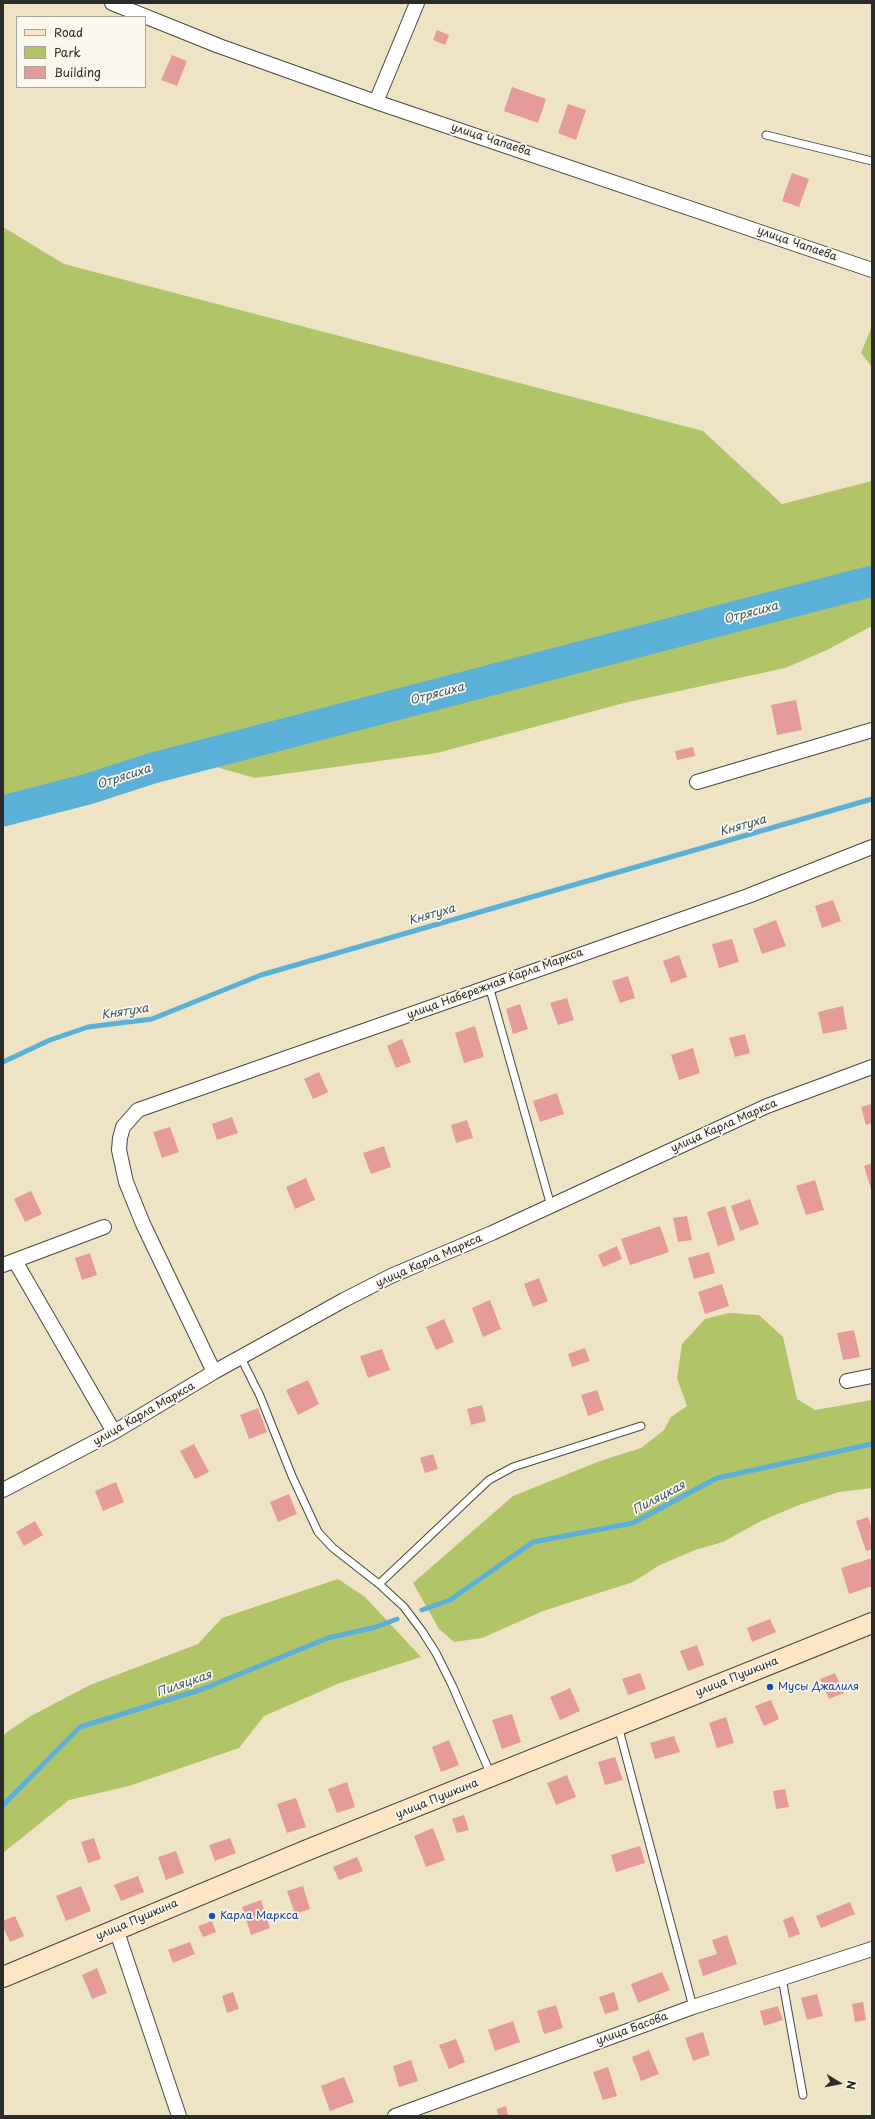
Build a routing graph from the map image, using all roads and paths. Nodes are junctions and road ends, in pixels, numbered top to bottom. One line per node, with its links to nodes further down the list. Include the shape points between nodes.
1 (112, 3): 3 (street, улица Чапаева)
2 (417, 3): 5 (street)
3 (144, 16)
4 (146, 17): 5 (street, улица Чапаева, via 219,46)
5 (376, 102): 8 (street, улица Чапаева)
6 (766, 135): 7 (lane)
7 (872, 161)
8 (872, 270)
9 (872, 730): 10 (street)
10 (697, 782)
11 (872, 847): 12 (street, улица Набережная Карла Маркса, via 748,896)
12 (489, 986): 14 (lane); 18 (street, улица Набережная Карла Маркса, via 155,1103 138,1110 123,1127 120,1150 126,1182 143,1224)
13 (872, 1067): 14 (street, улица Карла Маркса, via 767,1106)
14 (551, 1206): 17 (street, улица Карла Маркса, via 391,1276)
15 (104, 1227): 16 (street)
16 (9, 1263): 22 (street)
17 (241, 1358): 18 (street, улица Карла Маркса); 24 (lane, via 318,1532 333,1548)
18 (214, 1372): 22 (street, улица Карла Маркса)
19 (872, 1376): 20 (street)
20 (847, 1380)
21 (641, 1426): 24 (lane, via 513,1467 489,1480)
22 (114, 1432): 23 (street, улица Карла Маркса)
23 (3, 1490)
24 (379, 1584): 27 (lane, via 404,1607 436,1653)
25 (872, 1623): 26 (street, улица Пушкина)
26 (618, 1726): 27 (street, улица Пушкина); 32 (lane)
27 (492, 1777): 28 (street, улица Пушкина)
28 (116, 1929): 30 (street, улица Пушкина); 34 (street)
29 (872, 1949): 31 (street, улица Басова)
30 (3, 1977)
31 (782, 1978): 32 (street, улица Басова); 33 (lane)
32 (693, 2007): 35 (street, улица Басова)
33 (803, 2095)
34 (179, 2116)
35 (395, 2116)

